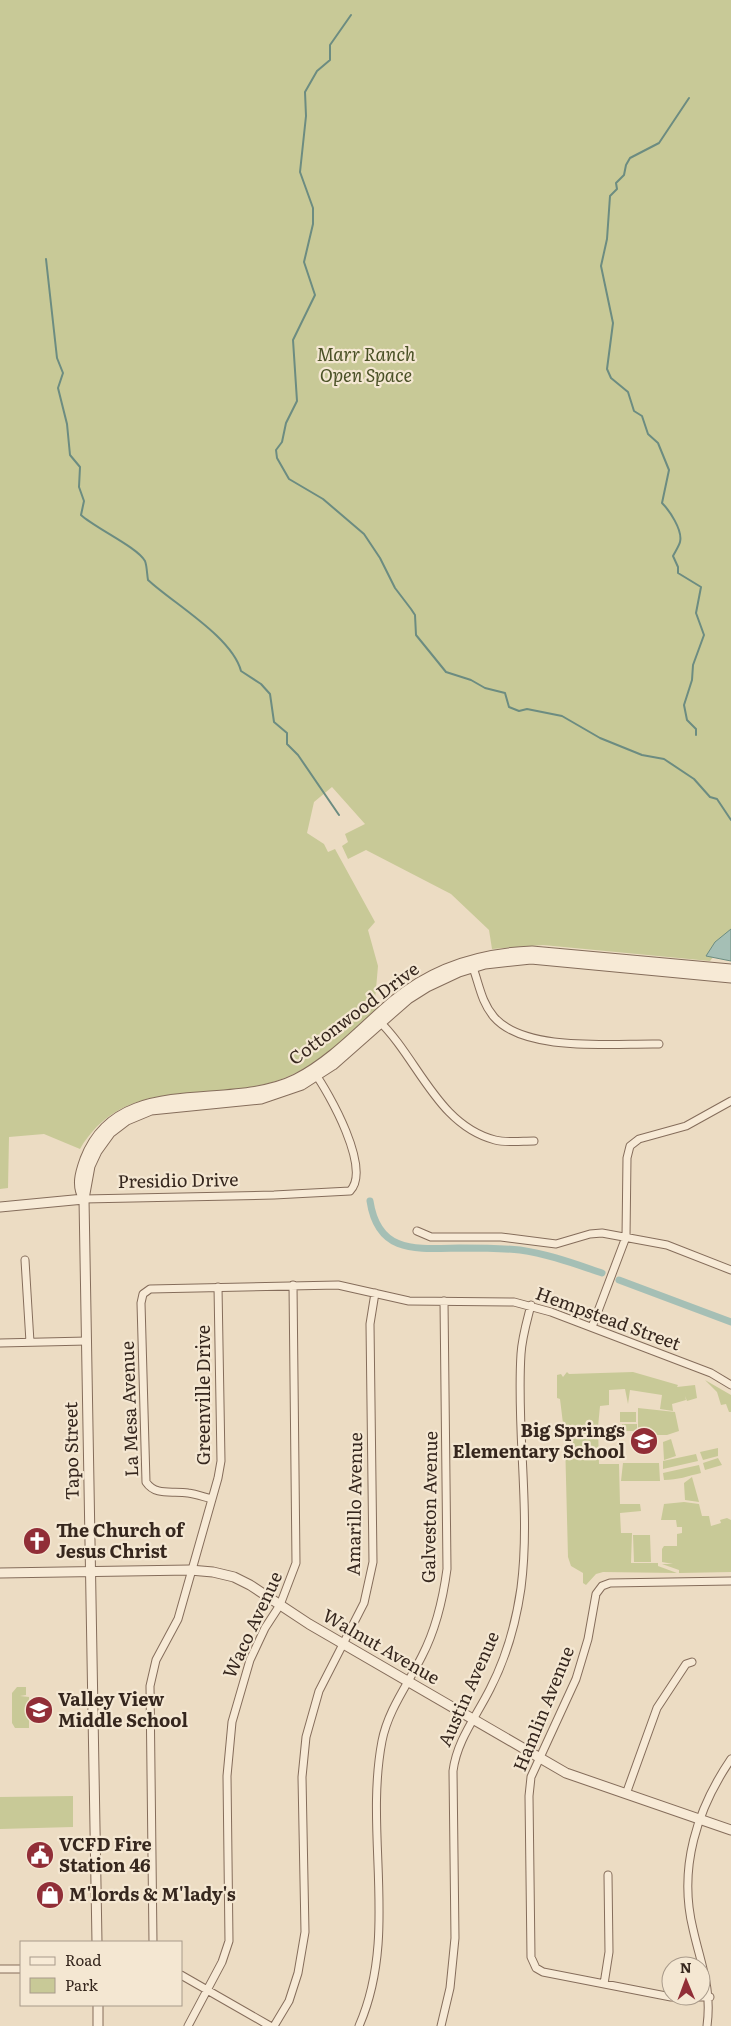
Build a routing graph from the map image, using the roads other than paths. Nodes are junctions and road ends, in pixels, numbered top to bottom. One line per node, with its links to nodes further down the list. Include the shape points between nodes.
1 (472, 964): 2 (street, Cottonwood Drive, via 501,953 543,952); 3 (street, Cottonwood Drive, via 531,959); 4 (street, Cottonwood Drive, via 427,987); 5 (street, via 483,998 494,1017 526,1038 548,1042)
2 (731, 969)
3 (731, 978)
4 (378, 1020): 6 (street, Cottonwood Drive); 8 (street, via 396,1039 437,1098 462,1123 494,1140)
5 (659, 1044)
6 (315, 1073): 9 (street, Cottonwood Drive, via 302,1085 261,1099 151,1110 135,1115 118,1126 97,1151 90,1166); 9 (street, Presidio Drive, via 346,1129 357,1173 354,1187 346,1193)
7 (731, 1102): 12 (street, via 686,1126 639,1140 630,1146)
8 (534, 1141)
9 (84, 1199): 10 (street, Presidio Drive); 22 (street, Tapo Street)
10 (0, 1207)
11 (417, 1231): 12 (street, via 431,1237 501,1237 544,1244 568,1242 596,1233)
12 (626, 1237): 14 (street, via 667,1246); 21 (street)
13 (25, 1260): 23 (street)
14 (731, 1269)
15 (293, 1285): 16 (street, Hempstead Street); 17 (street, Hempstead Street, via 338,1285); 31 (street, Waco Avenue, via 298,1550 293,1576)
16 (218, 1286): 18 (street, Hempstead Street, via 154,1288); 26 (street, Greenville Drive, via 221,1461)
17 (375, 1293): 19 (street, Hempstead Street, via 409,1301); 32 (street, Amarillo Avenue, via 370,1324 373,1562 364,1603)
18 (144, 1294): 26 (street, La Mesa Avenue, via 146,1482 158,1492 188,1492)
19 (444, 1301): 20 (street, Hempstead Street); 34 (street, Galveston Avenue, via 448,1569 434,1629)
20 (530, 1305): 21 (street, Hempstead Street); 35 (street, Austin Avenue, via 520,1355 524,1549 521,1590 504,1656)
21 (592, 1327): 25 (street, Hempstead Street, via 711,1373)
22 (87, 1341): 23 (street); 28 (street, Tapo Street)
23 (30, 1342): 24 (street)
24 (0, 1343)
25 (731, 1385)
26 (212, 1499): 27 (street, Greenville Drive)
27 (190, 1570): 28 (street, Walnut Avenue); 31 (street, Walnut Avenue, via 234,1577); 43 (street, Greenville Drive, via 178,1619 156,1660 150,1686)
28 (91, 1572): 29 (street, Walnut Avenue); 42 (street, Tapo Street)
29 (0, 1573)
30 (731, 1580): 36 (street, Hamlin Avenue, via 610,1583 600,1587 576,1679)
31 (280, 1605): 32 (street, Walnut Avenue); 49 (street, Waco Avenue, via 250,1660 232,1722 227,1776 229,1941)
32 (343, 1644): 34 (street, Walnut Avenue); 55 (street, Amarillo Avenue, via 319,1691 306,1737 302,1777 305,1932 289,2001)
33 (692, 1662): 38 (street, via 686,1664 657,1708)
34 (407, 1682): 35 (street, Walnut Avenue); 56 (street, Galveston Avenue, via 388,1720 378,1761 378,1954 370,1997)
35 (473, 1720): 36 (street, Walnut Avenue); 57 (street, Austin Avenue, via 458,1746 453,1771 455,1938 450,1988)
36 (539, 1758): 38 (street, Walnut Avenue, via 566,1773); 48 (street, Hamlin Avenue, via 531,1778 529,1796 533,1964 543,1972)
37 (731, 1759): 39 (street)
38 (626, 1794): 39 (street, Walnut Avenue)
39 (699, 1819): 40 (street, Walnut Avenue); 44 (street, via 689,1858 688,1898 692,1929)
40 (731, 1830)
41 (608, 1874): 48 (street, via 610,1952)
42 (97, 1941)
43 (153, 1941)
44 (700, 1956)
45 (20, 1969): 46 (street)
46 (0, 1970)
47 (182, 1976): 49 (street)
48 (604, 1984): 50 (street)
49 (207, 1989): 54 (street, Waco Avenue); 55 (street)
50 (661, 1995)
51 (98, 2006): 53 (street)
52 (709, 2006): 58 (street)
53 (98, 2026)
54 (188, 2026)
55 (272, 2026)
56 (359, 2026)
57 (441, 2026)
58 (708, 2026)

